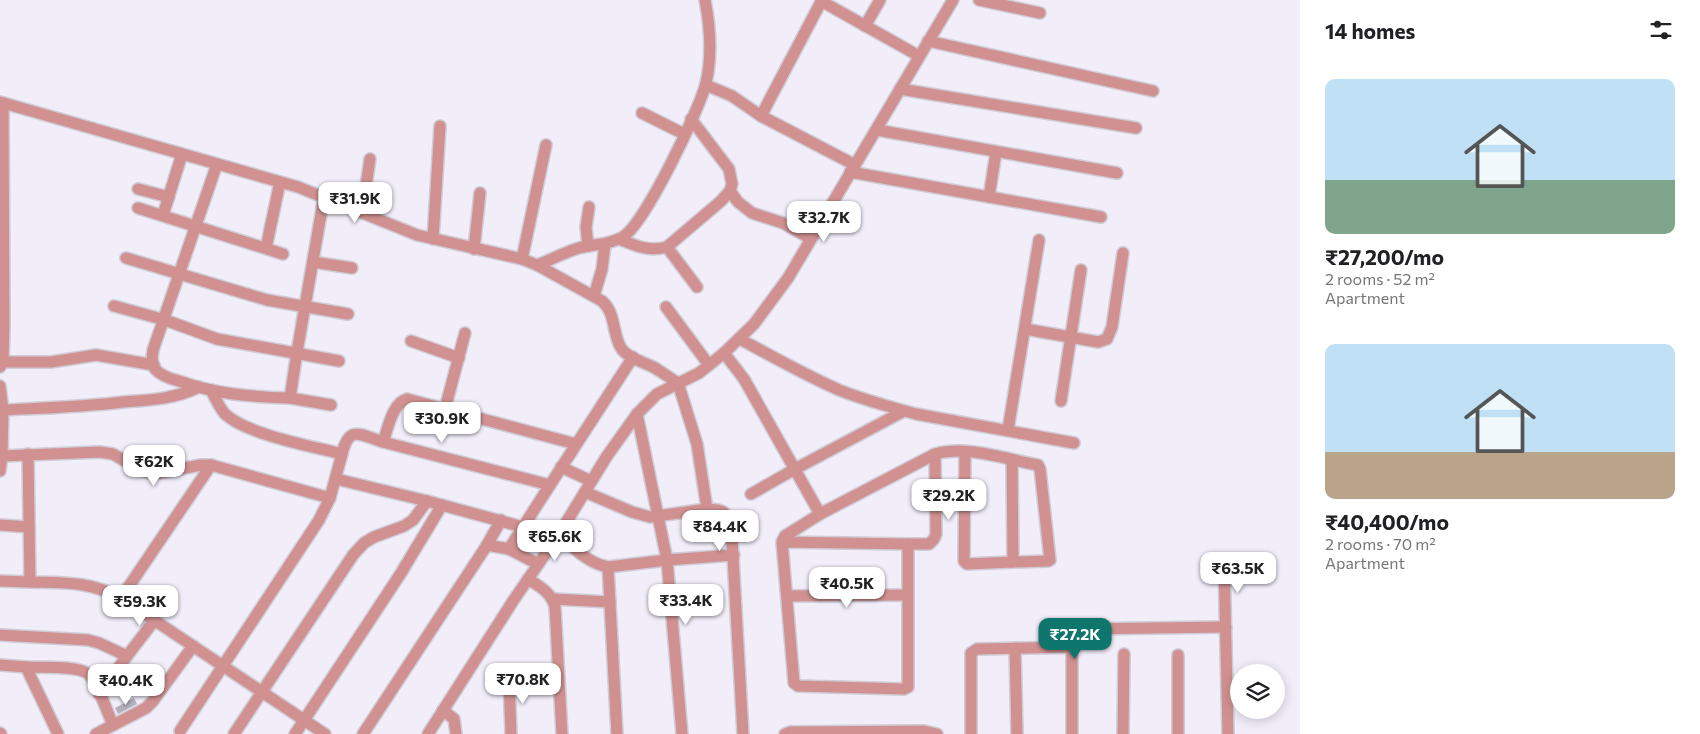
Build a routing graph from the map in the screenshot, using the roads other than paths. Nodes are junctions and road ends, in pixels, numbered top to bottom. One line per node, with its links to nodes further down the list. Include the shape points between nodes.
1 (705, 0): 10 (street, via 709,45)
2 (821, 0): 7 (street); 15 (street)
3 (880, 0): 7 (street)
4 (952, 0): 8 (street)
5 (979, 0): 6 (street)
6 (1040, 13)
7 (865, 26): 9 (street)
8 (928, 41): 9 (street); 12 (street)
9 (919, 56): 11 (street)
10 (706, 85): 15 (street, via 732,96); 16 (street)
11 (900, 89): 18 (street); 19 (street)
12 (1153, 91)
13 (2, 103): 23 (street); 25 (street)
14 (642, 114): 20 (street)
15 (761, 116): 27 (street)
16 (691, 119): 20 (street); 31 (street, via 728,169 732,184)
17 (440, 126): 42 (street)
18 (1136, 128)
19 (877, 130): 22 (street); 27 (street)
20 (684, 134): 43 (street, via 644,212 630,232)
21 (546, 145): 54 (street)
22 (996, 152): 28 (street); 35 (street)
23 (182, 154): 26 (street); 33 (street)
24 (370, 159): 38 (street)
25 (2, 164): 67 (street)
26 (217, 164): 29 (street); 41 (street)
27 (853, 169): 35 (street); 44 (street)
28 (1117, 173)
29 (280, 182): 34 (street); 49 (street)
30 (138, 189): 33 (street)
31 (730, 191): 44 (street, via 752,213 783,223); 48 (street, via 711,211)
32 (480, 193): 50 (street)
33 (168, 197): 39 (street)
34 (324, 197): 38 (street); 55 (street)
35 (989, 197): 40 (street)
36 (590, 207): 47 (street, via 586,227)
37 (138, 208): 39 (street)
38 (362, 213): 42 (street)
39 (163, 215): 41 (street)
40 (1102, 217)
41 (196, 226): 49 (street); 59 (street)
42 (433, 239): 50 (street)
43 (619, 239): 46 (street); 48 (street, via 643,248)
44 (811, 239): 71 (street, via 788,278)
45 (1039, 240): 68 (street)
46 (605, 244): 47 (street); 61 (street)
47 (588, 246): 56 (street)
48 (667, 246): 60 (street)
49 (266, 248): 52 (street)
50 (474, 249): 54 (street)
51 (1122, 253): 70 (street, via 1107,339 1098,342)
52 (283, 254)
53 (126, 258): 59 (street)
54 (522, 260): 56 (street)
55 (312, 262): 57 (street); 63 (street)
56 (537, 266): 61 (street)
57 (352, 268)
58 (1081, 270): 70 (street)
59 (180, 273): 63 (street, via 267,300); 66 (street)
60 (697, 287)
61 (594, 296): 76 (street, via 606,305 621,347)
62 (114, 306): 66 (street)
63 (305, 307): 65 (street); 73 (street)
64 (666, 307): 80 (street)
65 (348, 314)
66 (165, 320): 73 (street, via 217,339); 79 (street, via 153,350)
67 (2, 325): 78 (street)
68 (1025, 329): 70 (street); 93 (street)
69 (465, 333): 75 (street)
70 (1072, 336): 86 (street)
71 (740, 339): 74 (street); 90 (street, via 840,390)
72 (411, 342): 75 (street)
73 (297, 352): 77 (street); 85 (street)
74 (724, 353): 80 (street); 105 (street, via 744,379)
75 (459, 358): 88 (street)
76 (633, 358): 81 (street); 96 (street)
77 (339, 361)
78 (1, 364): 79 (street, via 51,362 96,355)
79 (154, 365): 83 (street, via 168,378)
80 (709, 365): 81 (street)
81 (678, 383): 91 (street, via 657,394); 115 (street, via 697,444)
82 (0, 386): 89 (street)
83 (199, 387): 84 (street); 89 (street, via 185,394 162,398)
84 (211, 390): 85 (street); 99 (street, via 224,412 247,427)
85 (290, 398): 87 (street)
86 (1061, 401)
87 (331, 405)
88 (445, 409): 94 (street, via 403,400 395,410); 96 (street)
89 (3, 410): 92 (street)
90 (904, 411): 93 (street); 105 (street)
91 (638, 414): 108 (street); 117 (street)
92 (1, 430): 101 (street)
93 (1008, 430): 95 (street)
94 (383, 442): 99 (street, via 352,434); 109 (street)
95 (1074, 443)
96 (576, 444): 104 (street)
97 (965, 452): 100 (street); 102 (street); 129 (street, via 964,562)
98 (28, 454): 101 (street); 103 (street, via 113,454 140,470 154,474); 121 (street)
99 (342, 454): 107 (street)
100 (935, 454): 116 (street); 124 (street, via 936,534 929,544)
101 (2, 456): 106 (street)
102 (1012, 460): 129 (street); 129 (street, via 1040,468 1050,560)
103 (211, 465): 112 (street); 138 (street)
104 (561, 467): 108 (street); 109 (street)
105 (795, 468): 111 (street); 116 (street)
106 (0, 470)
107 (336, 479): 112 (street); 113 (street)
108 (591, 481): 110 (street)
109 (550, 485): 120 (street)
110 (584, 492): 117 (street, via 632,512); 122 (street)
111 (751, 494)
112 (330, 498): 151 (street)
113 (427, 500): 114 (street); 154 (street, via 413,520 364,543)
114 (442, 505): 118 (street); 157 (street)
115 (707, 509): 117 (street); 127 (street, via 722,510 727,514 731,522)
116 (820, 514): 123 (street, via 785,536)
117 (658, 516): 128 (street)
118 (501, 520): 120 (street); 125 (street)
119 (0, 525): 121 (street)
120 (523, 526): 122 (street); 126 (street)
121 (29, 527): 135 (street)
122 (556, 539): 131 (street); 132 (street, via 591,562)
123 (782, 542): 124 (street); 137 (street)
124 (908, 544): 136 (street)
125 (487, 545): 126 (street); 165 (street)
126 (509, 549): 131 (street)
127 (734, 555): 128 (street); 172 (street)
128 (667, 560): 132 (street); 171 (street)
129 (1013, 562)
130 (1224, 562): 142 (street)
131 (538, 564): 133 (street)
132 (608, 566): 140 (street)
133 (528, 579): 139 (street); 156 (street)
134 (0, 581): 135 (street)
135 (30, 582): 138 (street, via 98,587)
136 (907, 595): 137 (street); 137 (street, via 908,687 904,689 798,686 794,683)
137 (787, 596)
138 (121, 598): 141 (street)
139 (553, 599): 140 (street); 169 (street)
140 (610, 602): 170 (street)
141 (154, 621): 144 (street); 149 (street)
142 (1226, 627): 145 (street, via 1080,629 1074,634); 180 (street)
143 (0, 635): 149 (street, via 88,640)
144 (193, 646): 151 (street); 158 (street, via 146,708)
145 (1072, 647): 146 (street); 177 (street)
146 (1015, 648): 175 (street, via 977,649 971,653); 176 (street)
147 (1124, 654): 178 (street)
148 (1178, 655): 179 (street)
149 (127, 656): 155 (street)
150 (0, 665): 152 (street)
151 (224, 666): 154 (street); 159 (street)
152 (26, 667): 155 (street, via 81,670 90,676); 160 (street)
153 (509, 678): 168 (street)
154 (263, 692): 157 (street); 162 (street)
155 (99, 694): 158 (street)
156 (443, 710): 166 (street); 167 (street, via 454,719)
157 (304, 720): 163 (street); 164 (street)
158 (113, 725): 161 (street)
159 (180, 731)
160 (58, 734)
161 (96, 734)
162 (234, 734)
163 (295, 734)
164 (325, 734)
165 (363, 734)
166 (428, 734)
167 (456, 734)
168 (511, 734)
169 (562, 734)
170 (617, 734)
171 (682, 734)
172 (743, 734)
173 (785, 734): 174 (street, via 915,731)
174 (937, 734)
175 (972, 734)
176 (1017, 734)
177 (1072, 734)
178 (1123, 734)
179 (1178, 734)
180 (1228, 734)

